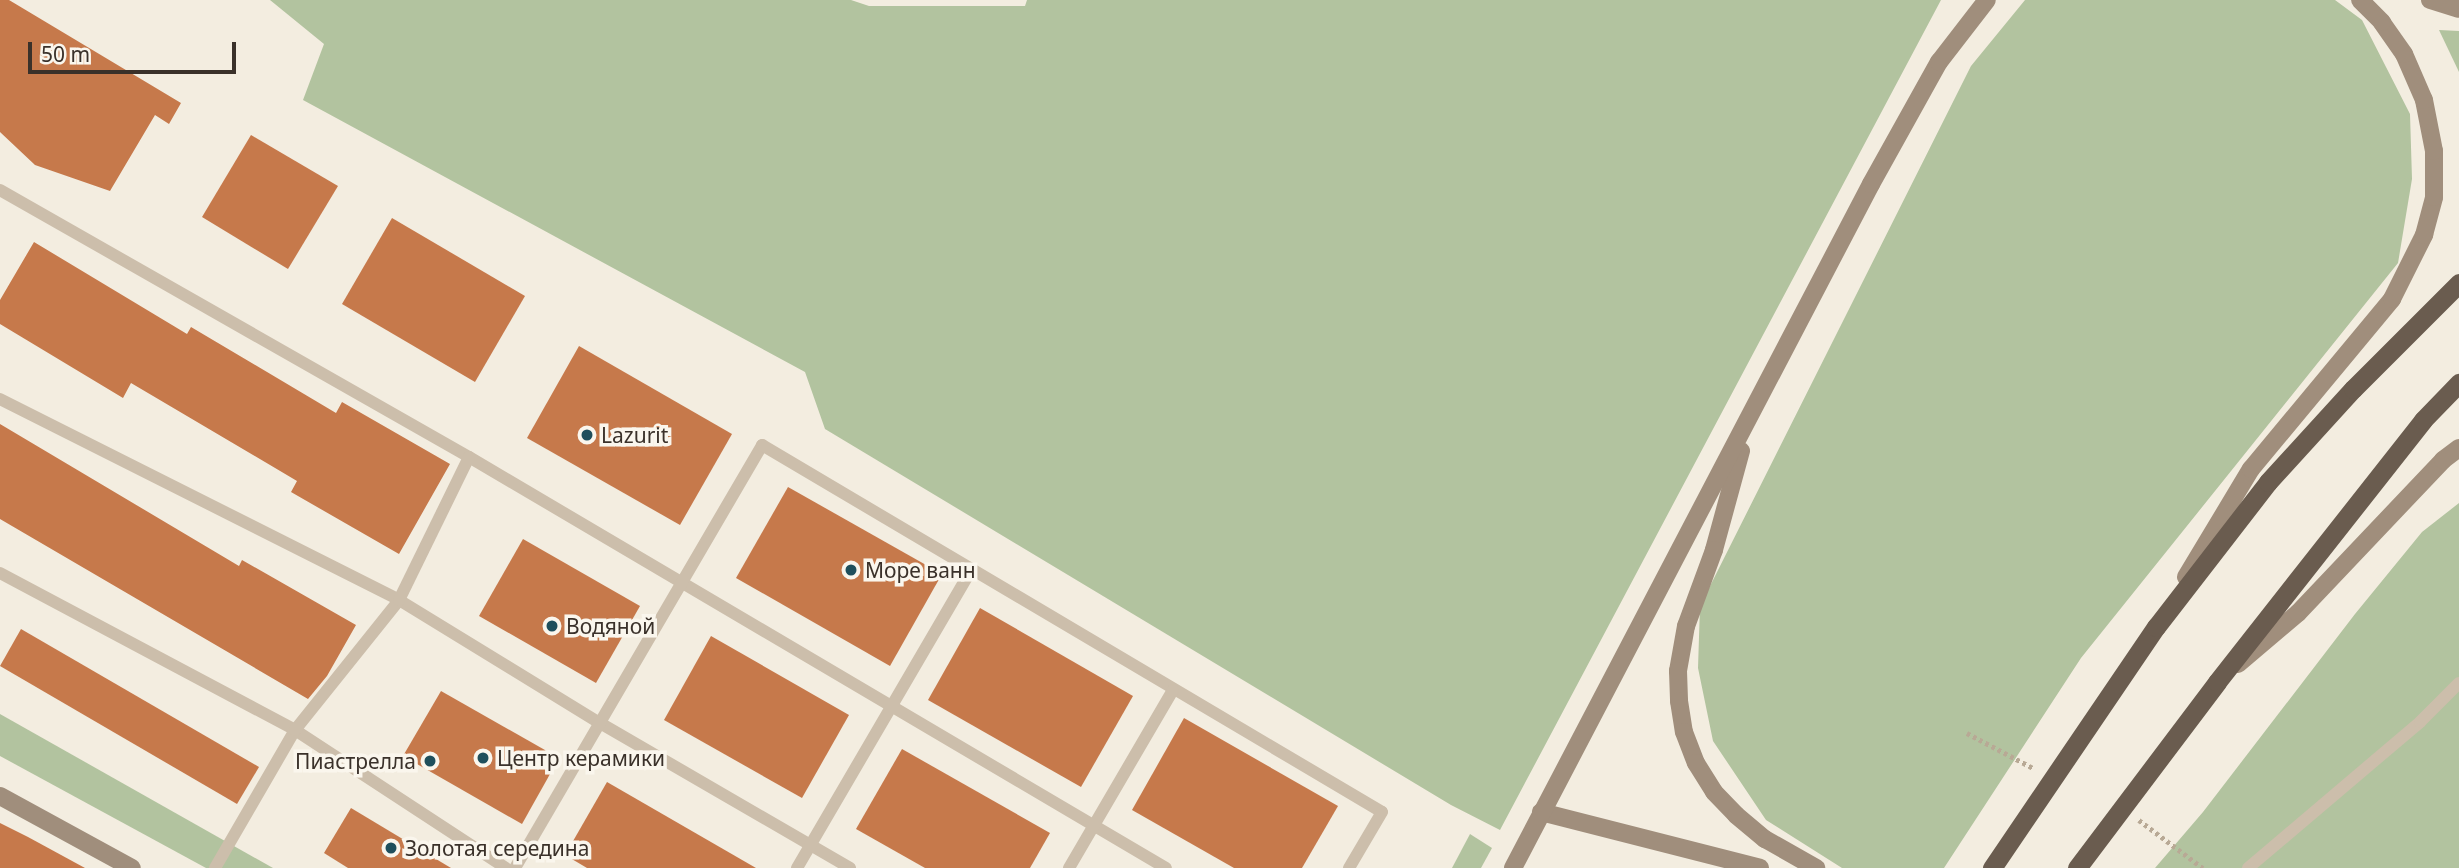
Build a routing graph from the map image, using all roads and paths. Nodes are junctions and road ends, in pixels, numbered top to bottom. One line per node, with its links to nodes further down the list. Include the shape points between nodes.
1 (1987, 0): 9 (main road, via 1939,62)
2 (2361, 0): 16 (main road, via 2404,54 2424,100 2434,151 2434,197 2424,235 2392,299 2251,469)
3 (2430, 0): 4 (main road)
4 (2459, 9)
5 (0, 190): 11 (lane)
6 (2459, 283): 16 (highway, via 2268,482)
7 (2459, 383): 17 (highway, via 2423,420)
8 (0, 399): 15 (lane)
9 (1751, 416): 27 (main road); 41 (main road, via 1714,550 1686,626 1678,671 1679,701 1692,753 1714,792 1765,839)
10 (2459, 448): 17 (main road, via 2298,613)
11 (469, 457): 14 (lane); 15 (lane)
12 (971, 570): 14 (lane, via 762,445); 19 (lane); 20 (lane)
13 (0, 573): 22 (lane)
14 (682, 585): 20 (lane); 21 (lane)
15 (399, 600): 21 (lane); 22 (lane)
16 (2156, 627): 24 (highway)
17 (2217, 682): 26 (highway)
18 (2459, 682): 45 (lane, via 2420,722)
19 (1173, 690): 28 (lane); 38 (lane, via 1382,812)
20 (891, 706): 28 (lane); 29 (lane)
21 (600, 723): 29 (lane); 33 (lane)
22 (295, 730): 31 (lane); 32 (lane)
23 (1967, 733): 24 (path)
24 (2052, 778): 42 (highway)
25 (0, 796): 30 (main road)
26 (2122, 808): 43 (highway); 44 (path)
27 (1541, 813): 39 (main road); 40 (main road)
28 (1094, 827): 36 (lane); 37 (lane)
29 (811, 844): 34 (lane); 35 (lane)
30 (132, 868)
31 (215, 868)
32 (506, 868)
33 (515, 868)
34 (797, 868)
35 (850, 868)
36 (1069, 868)
37 (1166, 868)
38 (1349, 868)
39 (1513, 868)
40 (1760, 868)
41 (1816, 868)
42 (1992, 868)
43 (2077, 868)
44 (2203, 868)
45 (2248, 868)

